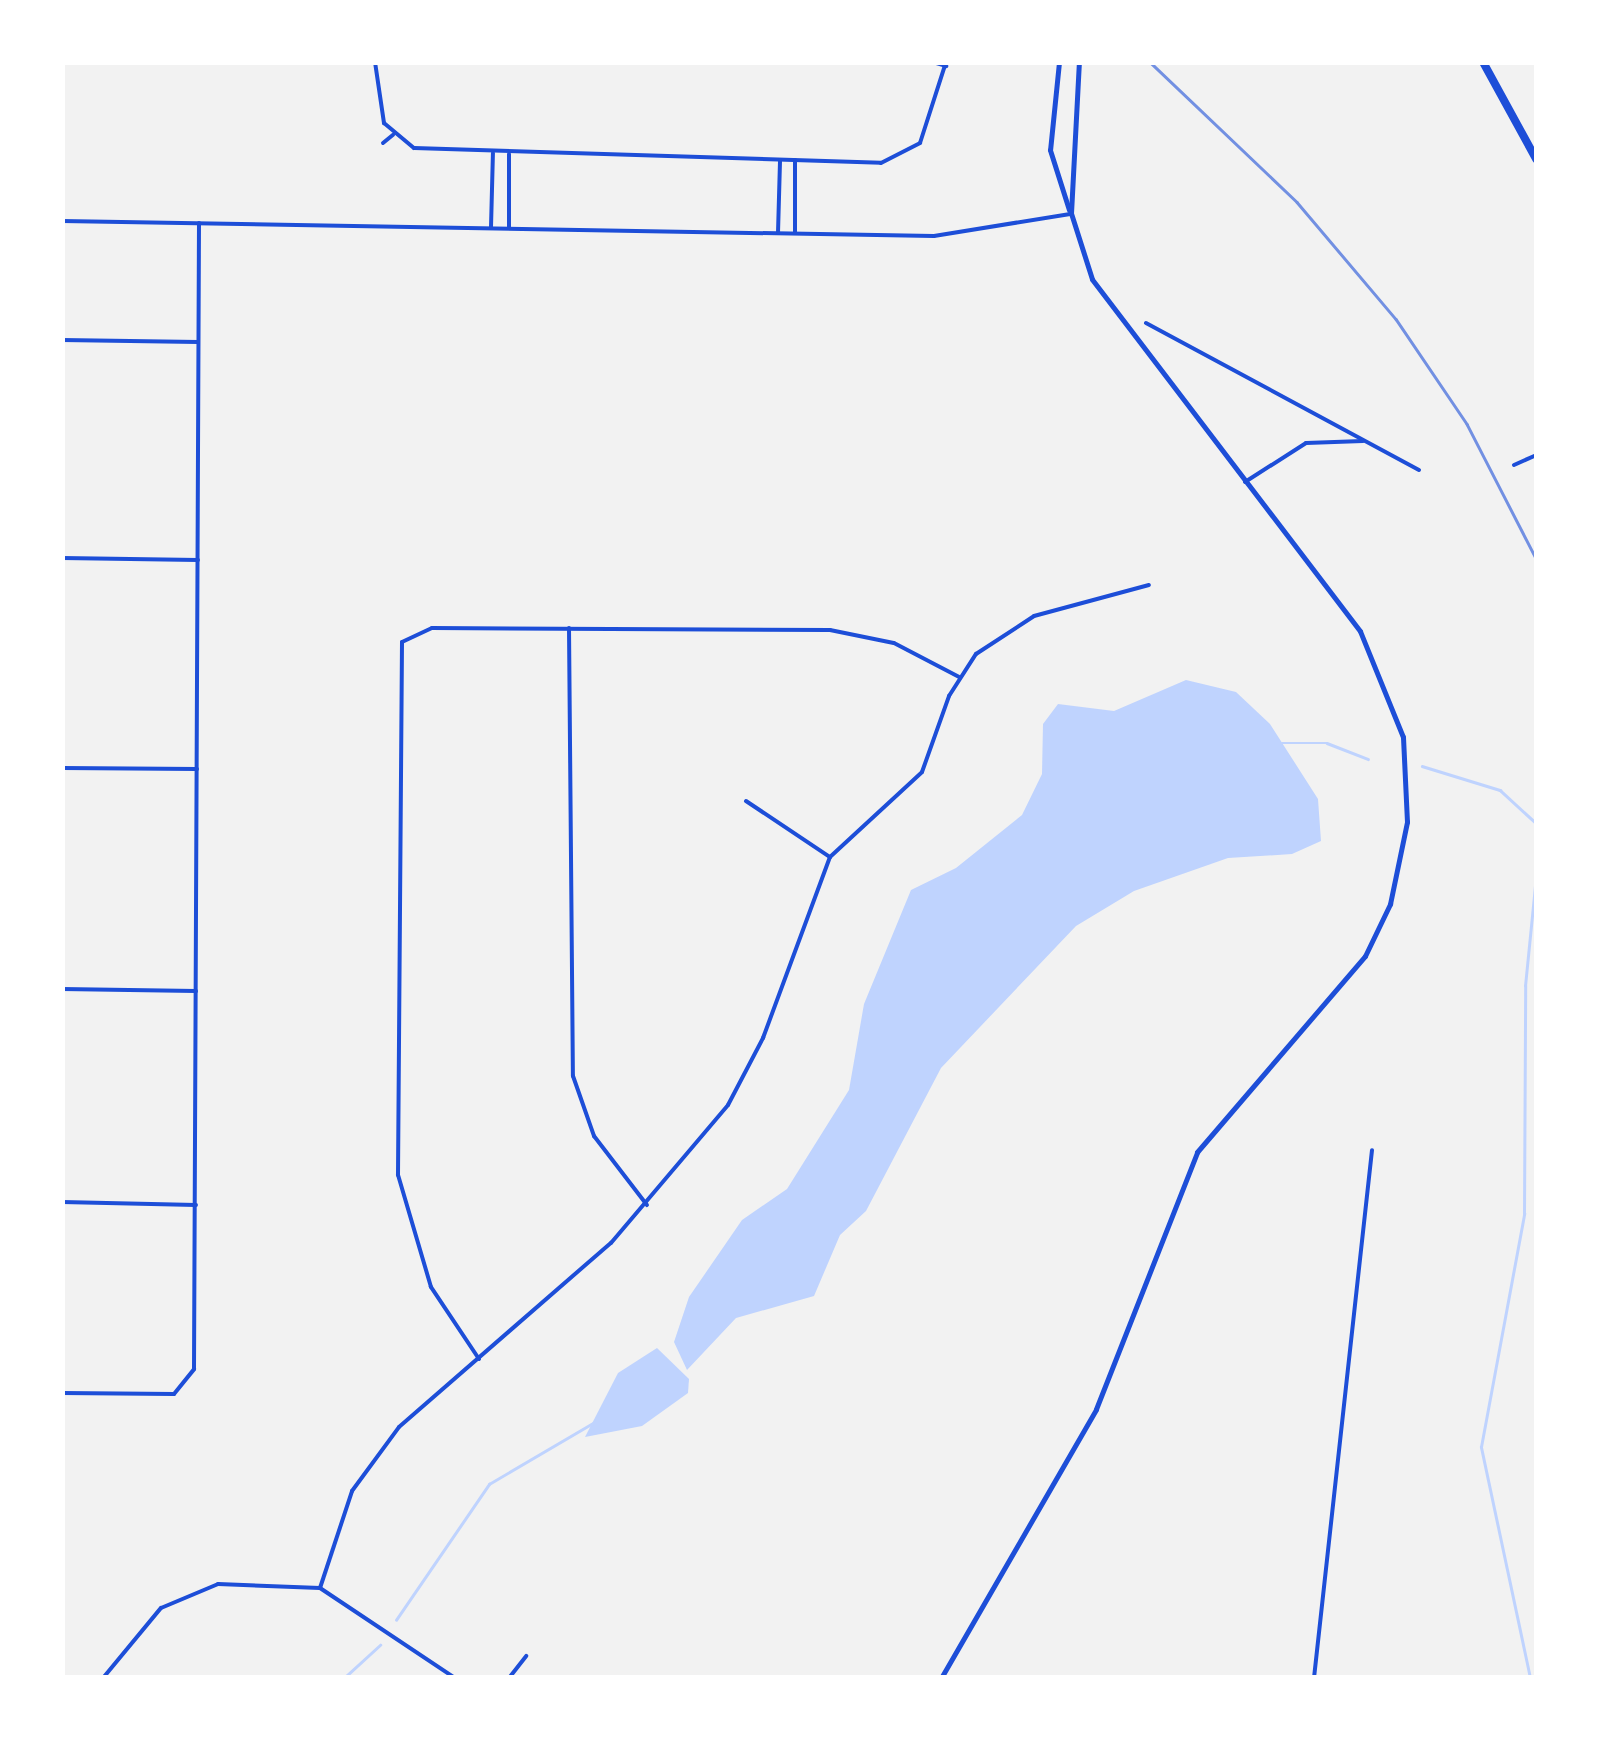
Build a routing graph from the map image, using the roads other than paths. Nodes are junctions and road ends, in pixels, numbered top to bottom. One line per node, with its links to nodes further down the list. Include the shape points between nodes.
1 (376, 62): 7 (street)
2 (933, 62): 6 (street)
3 (1059, 62): 14 (street, via 1050,150)
4 (1079, 62): 14 (street)
5 (1482, 62): 11 (main road)
6 (946, 64): 13 (street, via 936,118 911,151 881,163)
7 (393, 135): 8 (street); 9 (street, via 414,148)
8 (382, 143)
9 (492, 153): 10 (street); 17 (street)
10 (509, 154): 12 (street); 18 (street)
11 (1536, 159)
12 (780, 160): 13 (street); 19 (street)
13 (796, 160): 20 (street)
14 (1071, 214): 20 (street, via 975,235); 28 (street, via 1104,299)
15 (62, 221): 16 (street)
16 (198, 223): 17 (street); 23 (street)
17 (490, 227): 18 (street)
18 (509, 227): 19 (street)
19 (778, 233): 20 (street)
20 (795, 233)
21 (1146, 322): 24 (street)
22 (62, 340): 23 (street)
23 (198, 342): 30 (street)
24 (1366, 442): 27 (street); 28 (street, via 1306,443)
25 (1536, 455): 26 (street)
26 (1514, 465)
27 (1419, 470)
28 (1244, 482): 51 (street, via 1350,615 1388,687 1408,777 1396,882 1344,987 1197,1152 1096,1409)
29 (62, 558): 30 (street)
30 (198, 560): 35 (street)
31 (1149, 584): 33 (street, via 1018,623)
32 (569, 628): 33 (street, via 830,630 894,644); 42 (street, via 573,1076 594,1136); 44 (street, via 423,628 406,636 396,658 398,1176 430,1288)
33 (959, 677): 37 (street, via 922,772)
34 (62, 768): 35 (street)
35 (197, 769): 39 (street)
36 (746, 801): 37 (street)
37 (830, 857): 42 (street, via 745,1076)
38 (62, 989): 39 (street)
39 (196, 991): 43 (street)
40 (1372, 1150): 52 (street)
41 (62, 1202): 43 (street)
42 (646, 1205): 44 (street)
43 (196, 1206): 45 (street, via 188,1388)
44 (480, 1360): 46 (street, via 374,1456 338,1523)
45 (62, 1393)
46 (320, 1588): 48 (street, via 197,1588 150,1617); 49 (street)
47 (526, 1656): 50 (street)
48 (103, 1678)
49 (455, 1678)
50 (509, 1678)
51 (941, 1678)
52 (1314, 1678)

